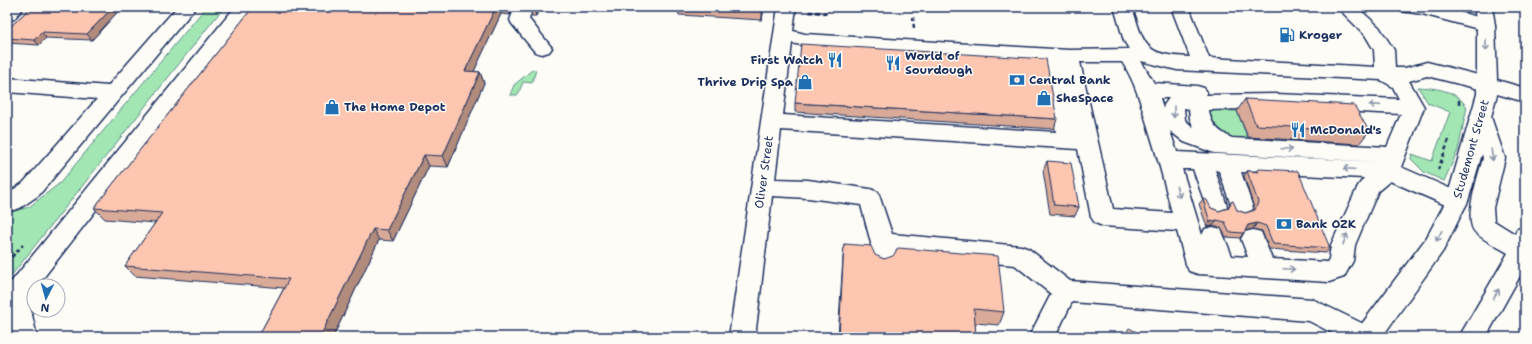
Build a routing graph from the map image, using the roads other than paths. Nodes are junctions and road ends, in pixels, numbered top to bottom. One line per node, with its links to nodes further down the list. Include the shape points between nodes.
1 (15, 7): 10 (main road)
2 (187, 7): 21 (main road)
3 (245, 7): 37 (main road, via 15,295)
4 (524, 7): 13 (main road, via 519,20)
5 (787, 7): 12 (main road, Oliver Street)
6 (1123, 7): 15 (main road, via 1135,44)
7 (1180, 7): 16 (main road)
8 (1346, 7): 17 (main road, via 1372,31 1384,50)
9 (1406, 7): 11 (main road)
10 (7, 15)
11 (1485, 16): 18 (main road, Studemont Street, one-way to 18)
12 (783, 35): 14 (main road, via 805,40); 26 (main road, Oliver Street)
13 (542, 48)
14 (1060, 55): 15 (main road); 27 (main road)
15 (1135, 55): 16 (main road, via 1156,60); 20 (main road)
16 (1202, 64): 17 (main road)
17 (1385, 74): 18 (main road, via 1405,75 1427,69); 24 (main road, via 1400,82)
18 (1487, 84): 22 (main road); 25 (main road, Studemont Street)
19 (7, 86): 21 (main road)
20 (1146, 90): 23 (main road, via 1237,95); 28 (main road)
21 (114, 93): 32 (main road, via 31,189)
22 (1525, 95)
23 (1274, 101): 24 (main road, one-way to 23); 28 (main road, one-way to 28, via 1179,101 1174,105 1172,111 1176,124 1200,141 1214,144)
24 (1414, 107): 29 (main road)
25 (1481, 118): 31 (main road, Studemont Street); 34 (main road, one-way to 34, via 1494,158 1482,208 1483,226)
26 (771, 122): 27 (main road); 30 (main road, Oliver Street)
27 (1078, 142): 33 (main road, via 1103,217)
28 (1205, 159): 28 (main road, via 1223,206); 29 (main road); 33 (main road, one-way to 33)
29 (1392, 163): 31 (main road); 35 (main road, one-way to 29, via 1329,272 1335,270 1341,261 1344,241 1369,186)
30 (762, 187): 36 (main road, via 808,189 870,198 882,252 1022,256); 38 (main road, Oliver Street)
31 (1457, 201): 40 (main road, Studemont Street, one-way to 40, via 1435,244)
32 (7, 203)
33 (1187, 223): 35 (main road, via 1198,264)
34 (1524, 246): 41 (main road, one-way to 34)
35 (1244, 267): 35 (main road, via 1233,237)
36 (1065, 291): 39 (main road); 40 (main road, via 1312,310)
37 (24, 337)
38 (742, 337)
39 (1042, 337)
40 (1366, 337)
41 (1472, 337)

